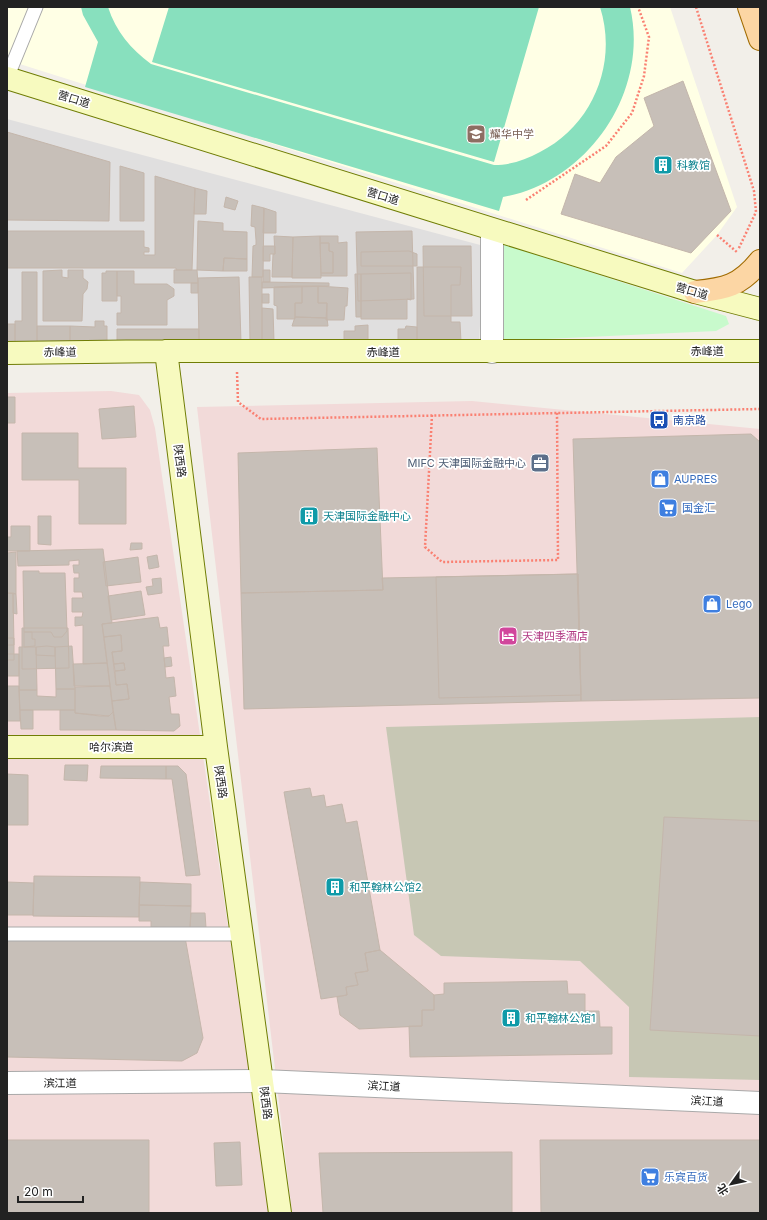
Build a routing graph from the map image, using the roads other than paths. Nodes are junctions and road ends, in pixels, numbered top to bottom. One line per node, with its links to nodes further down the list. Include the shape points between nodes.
1 (36, 7): 4 (lane)
2 (749, 7): 3 (main road)
3 (760, 39)
4 (7, 78): 5 (street, 营口道)
5 (492, 230): 7 (street, 营口道); 11 (street)
6 (760, 261): 7 (main road, via 739,282 723,289)
7 (694, 292): 8 (street, 营口道)
8 (760, 309)
9 (166, 351): 11 (street, 赤峰道); 12 (street, 赤峰道); 14 (street, 陕西路)
10 (760, 351): 11 (street, 赤峰道)
11 (492, 352)
12 (7, 353)
13 (7, 747): 14 (street, 哈尔滨道)
14 (216, 747): 16 (street, 陕西路)
15 (7, 934): 16 (lane)
16 (242, 934): 17 (street, 陕西路)
17 (263, 1081): 18 (street, 滨江道); 19 (street, 滨江道); 20 (street, 陕西路)
18 (7, 1083)
19 (760, 1103)
20 (280, 1213)

